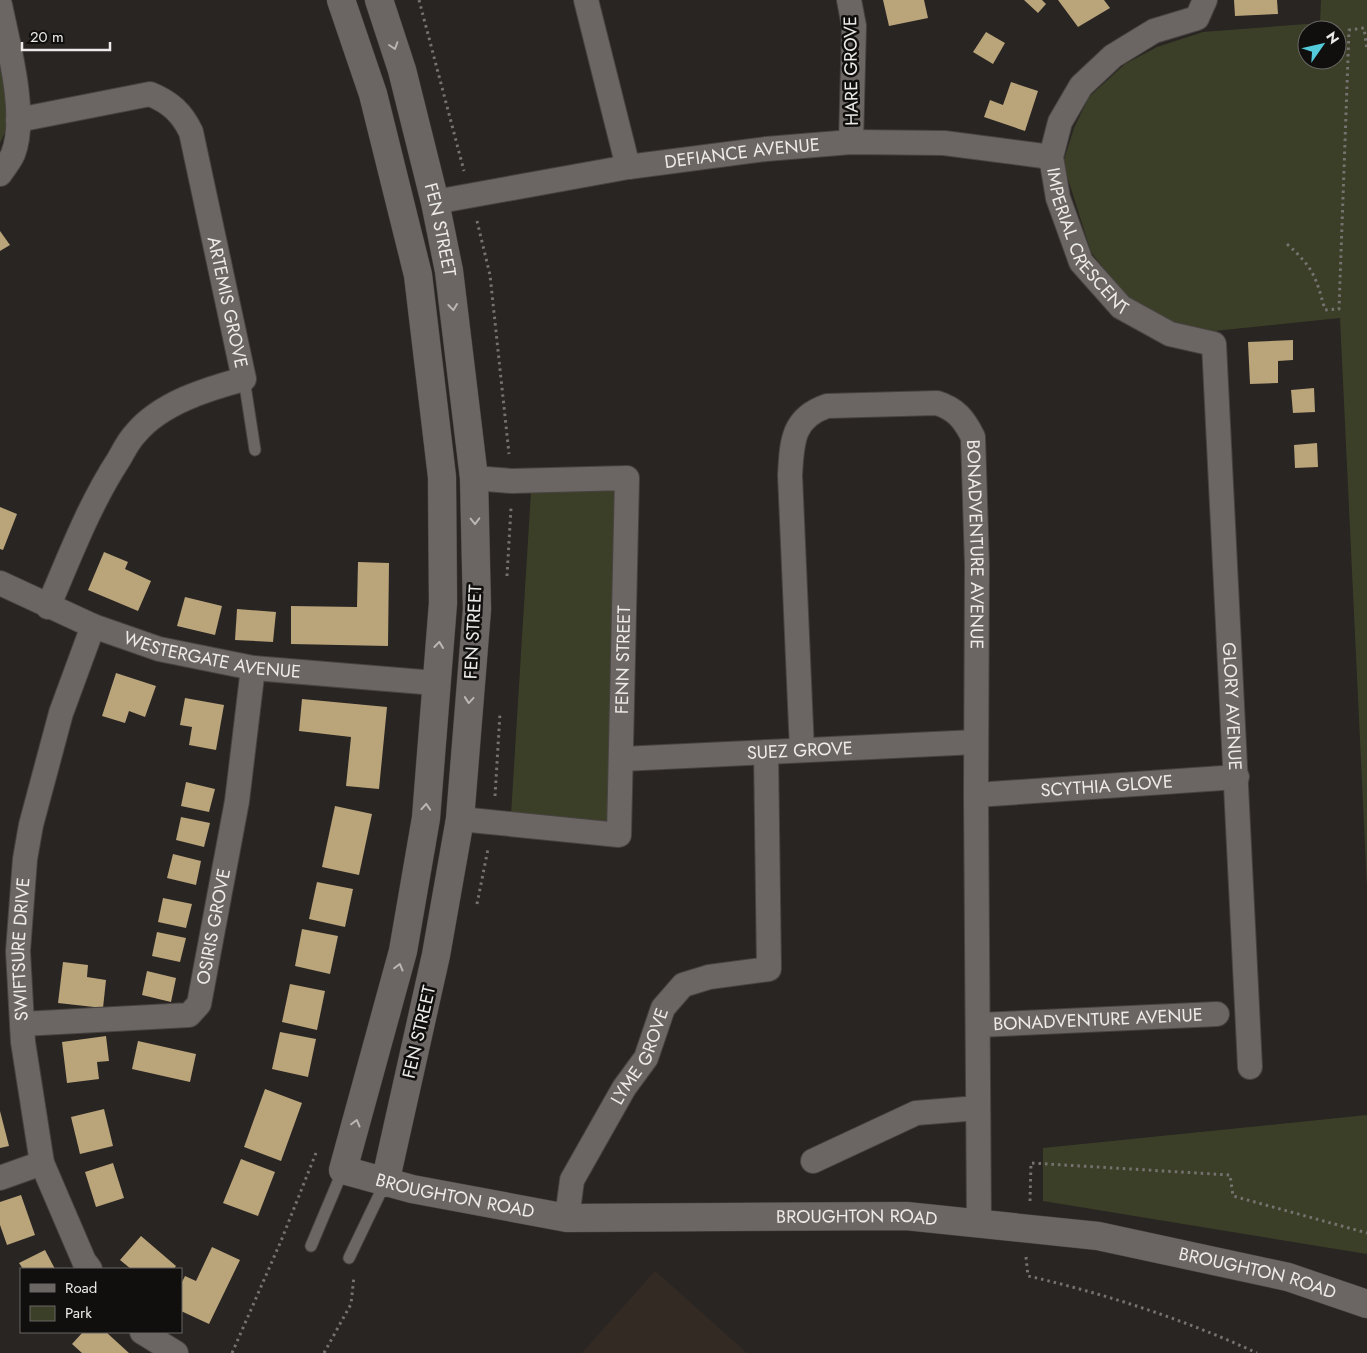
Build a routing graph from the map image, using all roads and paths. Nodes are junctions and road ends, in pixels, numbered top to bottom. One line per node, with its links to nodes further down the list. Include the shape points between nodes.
1 (341, 0): 23 (street, FEN STREET, one-way to 1, via 443,603 442,477 418,275 373,94)
2 (379, 0): 13 (street, FEN STREET, one-way to 13, via 402,70)
3 (586, 0): 11 (street)
4 (849, 0): 9 (street, HARE GROVE, via 854,26)
5 (1205, 0): 10 (street, IMPERIAL CRESCENT, via 1197,18 1154,31 1113,56 1081,86 1060,122)
6 (0, 5): 8 (street, via 15,76)
7 (1367, 50): 14 (path, via 1364,28 1349,30 1339,309 1325,310 1307,262)
8 (18, 120): 12 (street, via 13,154); 16 (street, ARTEMIS GROVE, via 150,94 176,109 191,132)
9 (851, 142): 10 (street, DEFIANCE AVENUE, via 944,143); 11 (street, DEFIANCE AVENUE, via 766,149)
10 (1051, 157): 15 (street, IMPERIAL CRESCENT, via 1058,198 1081,262 1121,307 1170,334)
11 (628, 167): 13 (street, DEFIANCE AVENUE)
12 (0, 174)
13 (435, 202): 18 (street, FEN STREET, one-way to 18, via 449,271)
14 (1287, 244)
15 (1214, 344): 28 (street, GLORY AVENUE)
16 (244, 379): 17 (lane); 20 (street, ARTEMIS GROVE, via 204,390 174,405 136,432 102,486)
17 (256, 450)
18 (474, 478): 27 (street, FENN STREET, via 512,481 627,478); 30 (street, FEN STREET, one-way to 30, via 477,609)
19 (0, 583): 20 (street, WESTERGATE AVENUE)
20 (48, 607): 21 (street, WESTERGATE AVENUE)
21 (93, 626): 22 (street, WESTERGATE AVENUE, via 159,649); 32 (street, SWIFTSURE DRIVE, via 61,712 31,825 18,951)
22 (253, 668): 23 (street, WESTERGATE AVENUE); 32 (street, OSIRIS GROVE, via 238,801 199,1004 189,1015)
23 (435, 683): 38 (street, FEN STREET, one-way to 23, via 403,950 426,818)
24 (976, 742): 25 (street, SUEZ GROVE); 25 (street, BONADVENTURE AVENUE, via 977,565 973,436 966,422 952,408 938,403 827,406 811,411 801,423 792,445 790,474); 29 (street, BONADVENTURE AVENUE)
25 (802, 750): 26 (street, SUEZ GROVE)
26 (766, 752): 27 (street, SUEZ GROVE); 42 (street, LYME GROVE, via 769,969 709,977 683,985 663,1008 646,1058 624,1088 572,1180)
27 (622, 759): 30 (street, FENN STREET, via 619,836)
28 (1237, 777): 29 (street, SCYTHIA GLOVE); 34 (street, GLORY AVENUE)
29 (976, 795): 33 (street, BONADVENTURE AVENUE)
30 (460, 819): 40 (street, FEN STREET, via 436,955)
31 (1217, 1014): 33 (street, BONADVENTURE AVENUE)
32 (22, 1024): 37 (street, SWIFTSURE DRIVE)
33 (978, 1025): 35 (street, BONADVENTURE AVENUE)
34 (1250, 1066)
35 (978, 1108): 36 (street, via 916,1113); 43 (street, BONADVENTURE AVENUE)
36 (813, 1161)
37 (42, 1163): 39 (street); 48 (street, SWIFTSURE DRIVE)
38 (343, 1170): 40 (street, BROUGHTON ROAD); 45 (lane, FEN STREET)
39 (0, 1178)
40 (385, 1183): 42 (street, BROUGHTON ROAD); 47 (lane, FEN STREET)
41 (1030, 1211): 44 (path, via 1031,1162 1230,1175 1233,1196)
42 (567, 1218): 43 (street, BROUGHTON ROAD, via 906,1216)
43 (979, 1224): 49 (street, BROUGHTON ROAD, via 1098,1236 1288,1277)
44 (1367, 1233)
45 (311, 1246)
46 (1025, 1249): 53 (path, via 1028,1276 1094,1291 1214,1333)
47 (350, 1256): 52 (path, via 355,1281 351,1304)
48 (89, 1268)
49 (1367, 1304)
50 (144, 1333): 51 (street)
51 (176, 1353)
52 (324, 1353)
53 (1257, 1353)

